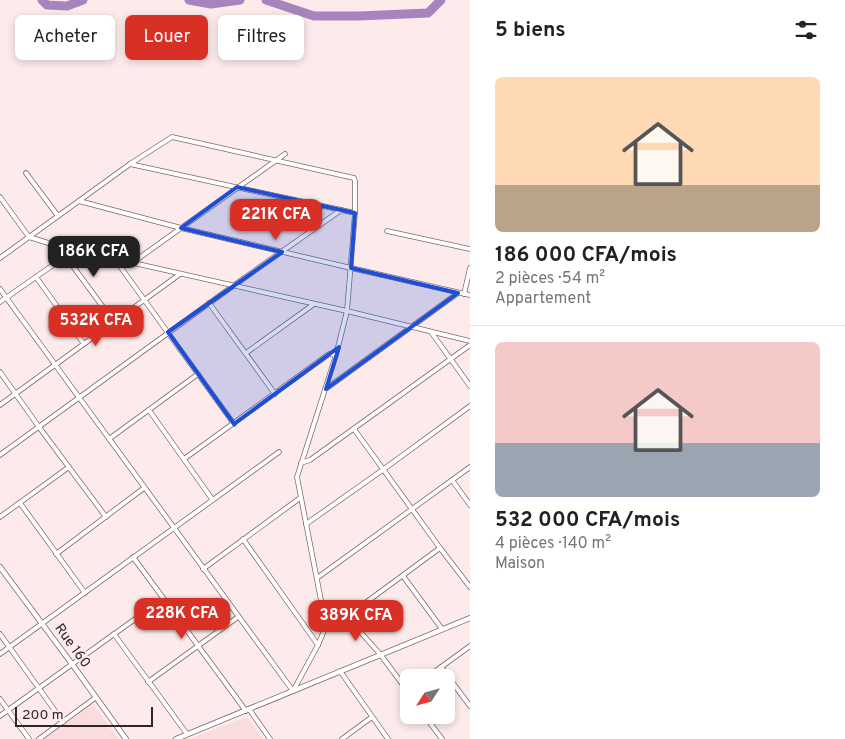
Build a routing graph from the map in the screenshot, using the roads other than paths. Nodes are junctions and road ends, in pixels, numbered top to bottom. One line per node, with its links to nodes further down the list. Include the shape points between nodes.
1 (284, 154): 2 (street)
2 (276, 160): 3 (street, via 172,137); 5 (street); 11 (street, via 354,178)
3 (130, 164): 5 (street); 7 (street)
4 (26, 173): 12 (street)
5 (237, 188): 10 (street); 13 (street)
6 (0, 197): 8 (street)
7 (79, 201): 12 (street); 13 (street)
8 (6, 205): 9 (street); 15 (street)
9 (0, 210)
10 (341, 210): 11 (street); 18 (street)
11 (355, 213): 23 (street)
12 (58, 216): 15 (street)
13 (181, 228): 18 (street); 22 (street)
14 (387, 231): 17 (street)
15 (29, 238): 16 (street); 20 (street)
16 (58, 246): 19 (street); 21 (street)
17 (470, 250)
18 (282, 252): 23 (street); 27 (street)
19 (66, 256): 26 (street); 38 (street)
20 (0, 258)
21 (114, 258): 22 (street); 33 (street)
22 (132, 263): 25 (street)
23 (351, 268): 29 (street); 37 (street)
24 (470, 268): 30 (street)
25 (181, 274): 27 (street); 33 (street)
26 (36, 277): 32 (street); 43 (street)
27 (233, 286): 35 (street); 36 (street)
28 (0, 289): 32 (street)
29 (458, 293): 30 (street); 39 (street)
30 (464, 294): 31 (street)
31 (470, 295)
32 (6, 298): 34 (street); 47 (street)
33 (144, 300): 38 (street); 40 (street)
34 (0, 302)
35 (209, 303): 40 (street); 44 (street)
36 (314, 304): 37 (street); 44 (street)
37 (347, 311): 39 (street); 45 (street)
38 (114, 322): 43 (street)
39 (410, 326): 41 (street); 51 (street)
40 (168, 332): 49 (street); 54 (street)
41 (431, 332): 42 (street); 46 (street)
42 (470, 343): 46 (street)
43 (84, 344): 47 (street)
44 (246, 353): 53 (street)
45 (336, 355): 51 (street); 53 (street, via 329,354)
46 (450, 358): 50 (street); 60 (street)
47 (56, 365): 52 (street); 54 (street)
48 (0, 372): 52 (street)
49 (198, 374): 57 (street); 58 (street)
50 (470, 386)
51 (326, 389): 65 (street)
52 (16, 394): 55 (street); 59 (street)
53 (275, 394): 58 (street)
54 (79, 397): 59 (street); 61 (street)
55 (0, 405)
56 (470, 406): 68 (street)
57 (149, 410): 61 (street); 64 (street)
58 (234, 424): 64 (street)
59 (39, 427): 63 (street); 66 (street)
60 (354, 429): 65 (street); 68 (street)
61 (109, 438): 70 (street)
62 (279, 452): 72 (street)
63 (0, 455)
64 (184, 459): 72 (street)
65 (301, 463): 71 (street, via 297,477)
66 (69, 467): 73 (street); 77 (street)
67 (470, 467): 69 (street)
68 (384, 470): 75 (street); 78 (street)
69 (452, 480): 74 (street); 75 (street)
70 (144, 488): 77 (street); 79 (street)
71 (300, 498): 78 (street); 80 (street)
72 (212, 499): 79 (street)
73 (20, 503): 76 (street); 82 (street)
74 (470, 505)
75 (412, 509): 81 (street); 87 (street)
76 (0, 517)
77 (106, 517): 82 (street)
78 (306, 524): 87 (street)
79 (173, 528): 83 (street); 85 (street)
80 (243, 539): 85 (street); 99 (street)
81 (440, 548): 86 (street); 88 (street)
82 (56, 554): 89 (street)
83 (133, 557): 89 (street); 90 (street)
84 (0, 567): 94 (street, Rue 160)
85 (204, 569): 91 (street)
86 (403, 576): 92 (street); 96 (street)
87 (317, 578): 95 (street)
88 (470, 588)
89 (85, 593): 94 (street)
90 (163, 599): 98 (street); 100 (street)
91 (238, 617): 100 (street); 112 (street)
92 (347, 617): 95 (street); 104 (street)
93 (470, 618): 96 (street)
94 (42, 624): 102 (street); 105 (street, Rue 160)
95 (326, 626): 99 (street)
96 (442, 629): 104 (street)
97 (0, 634): 102 (street)
98 (114, 634): 105 (street); 110 (street)
99 (318, 645): 112 (street)
100 (198, 646): 110 (street); 117 (street)
101 (470, 646): 106 (street)
102 (10, 647): 103 (street); 111 (street)
103 (0, 654)
104 (380, 654): 108 (street); 109 (street)
105 (72, 664): 111 (street); 113 (street, Rue 160)
106 (441, 667): 107 (street); 115 (street)
107 (438, 669)
108 (340, 671): 112 (street); 119 (street)
109 (400, 681)
110 (148, 682): 122 (street)
111 (39, 688): 116 (street); 120 (street)
112 (293, 691): 117 (street)
113 (95, 698): 120 (street); 125 (street, Rue 160)
114 (0, 699): 116 (street)
115 (470, 706)
116 (8, 710): 118 (street); 123 (street)
117 (247, 710): 122 (street); 127 (street)
118 (0, 716)
119 (372, 717): 128 (street); 129 (street)
120 (63, 722): 124 (street)
121 (431, 724): 130 (street)
122 (187, 734): 126 (street)
123 (29, 739)
124 (39, 739)
125 (126, 739)
126 (176, 739)
127 (270, 739)
128 (342, 739)
129 (388, 739)
130 (442, 739)

